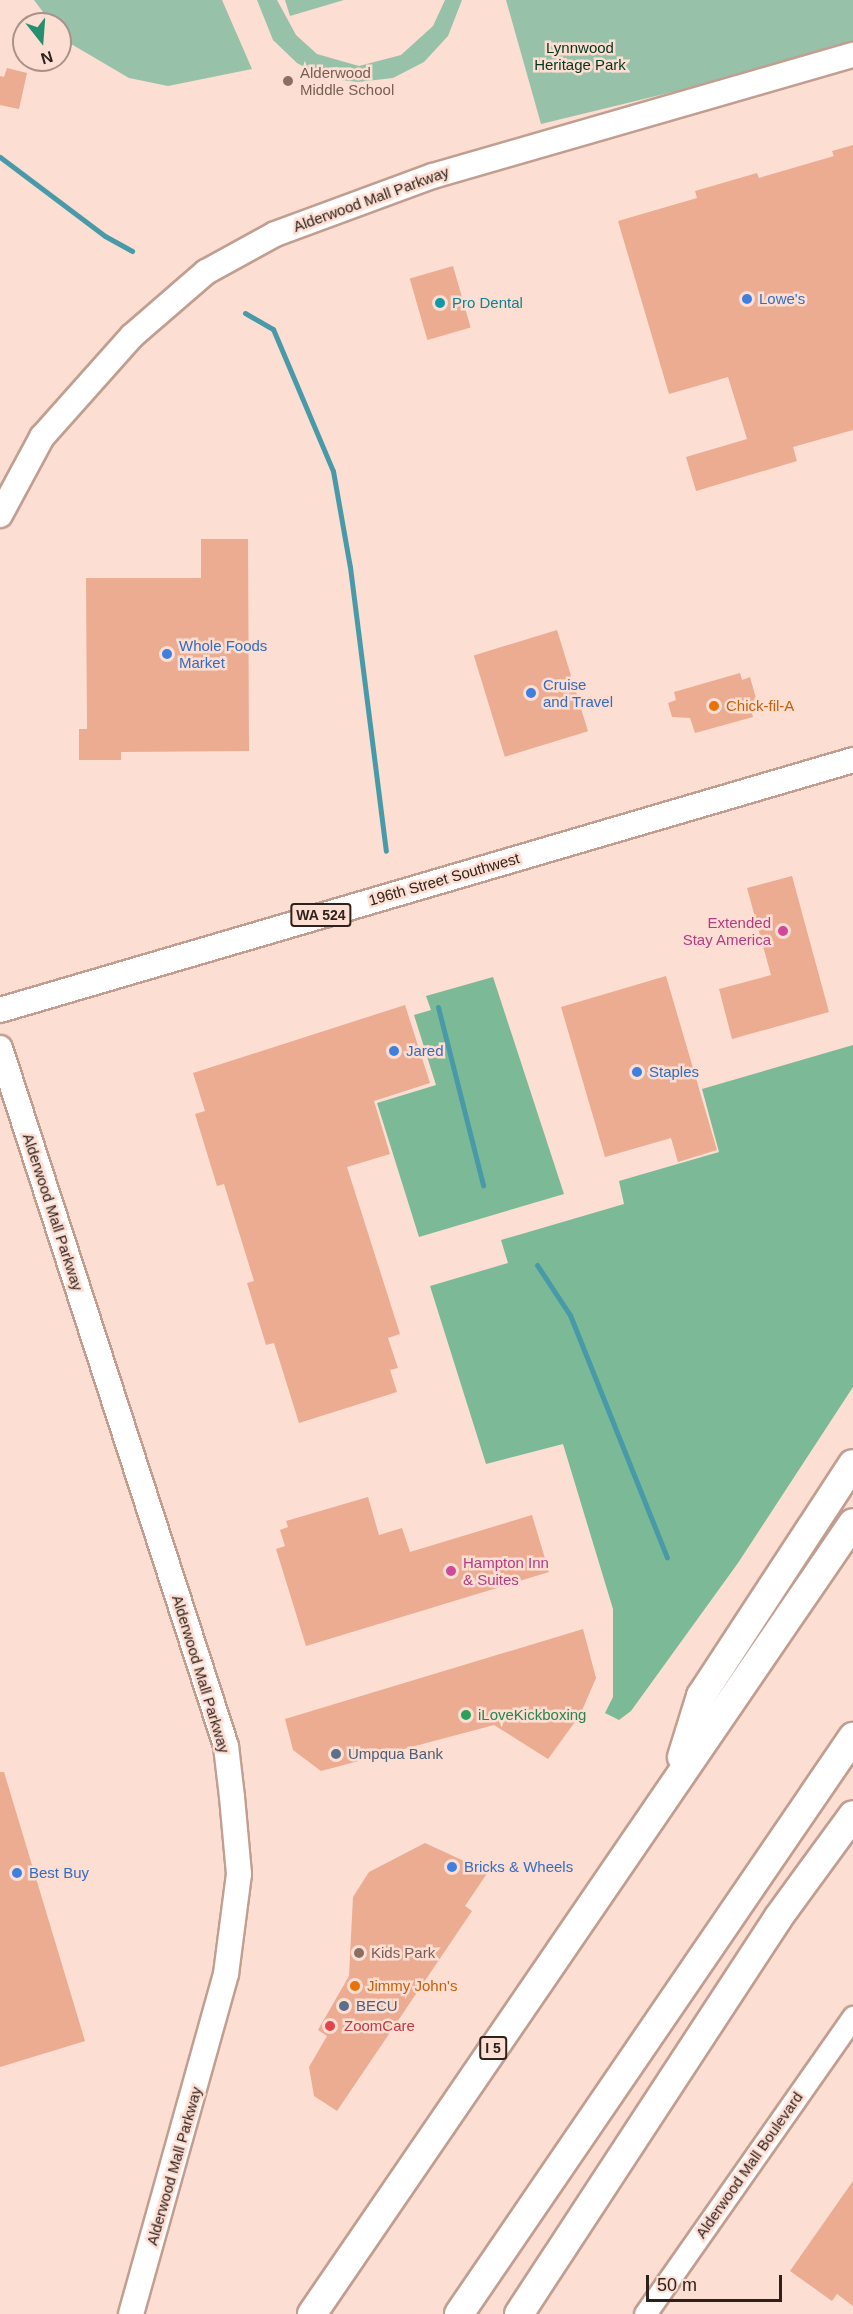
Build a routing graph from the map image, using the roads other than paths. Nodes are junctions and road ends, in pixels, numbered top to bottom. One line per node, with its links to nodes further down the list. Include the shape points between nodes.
1 (853, 55): 2 (main road, Alderwood Mall Parkway, via 433,176 275,234 206,272 124,344 42,437)
2 (0, 515)
3 (853, 760): 4 (main road, 196th Street Southwest / WA 524)
4 (0, 1010)
5 (0, 1048): 12 (main road, Alderwood Mall Parkway, via 223,1736 232,1797 239,1874 226,1974)
6 (853, 1464): 9 (highway, via 701,1696)
7 (853, 1523): 9 (highway, I 5)
8 (853, 1737): 14 (highway)
9 (675, 1782): 13 (highway, I 5)
10 (853, 1815): 15 (highway, via 778,1918)
11 (853, 2017): 16 (main road, Alderwood Mall Boulevard)
12 (131, 2314)
13 (312, 2314)
14 (459, 2314)
15 (519, 2314)
16 (645, 2314)

